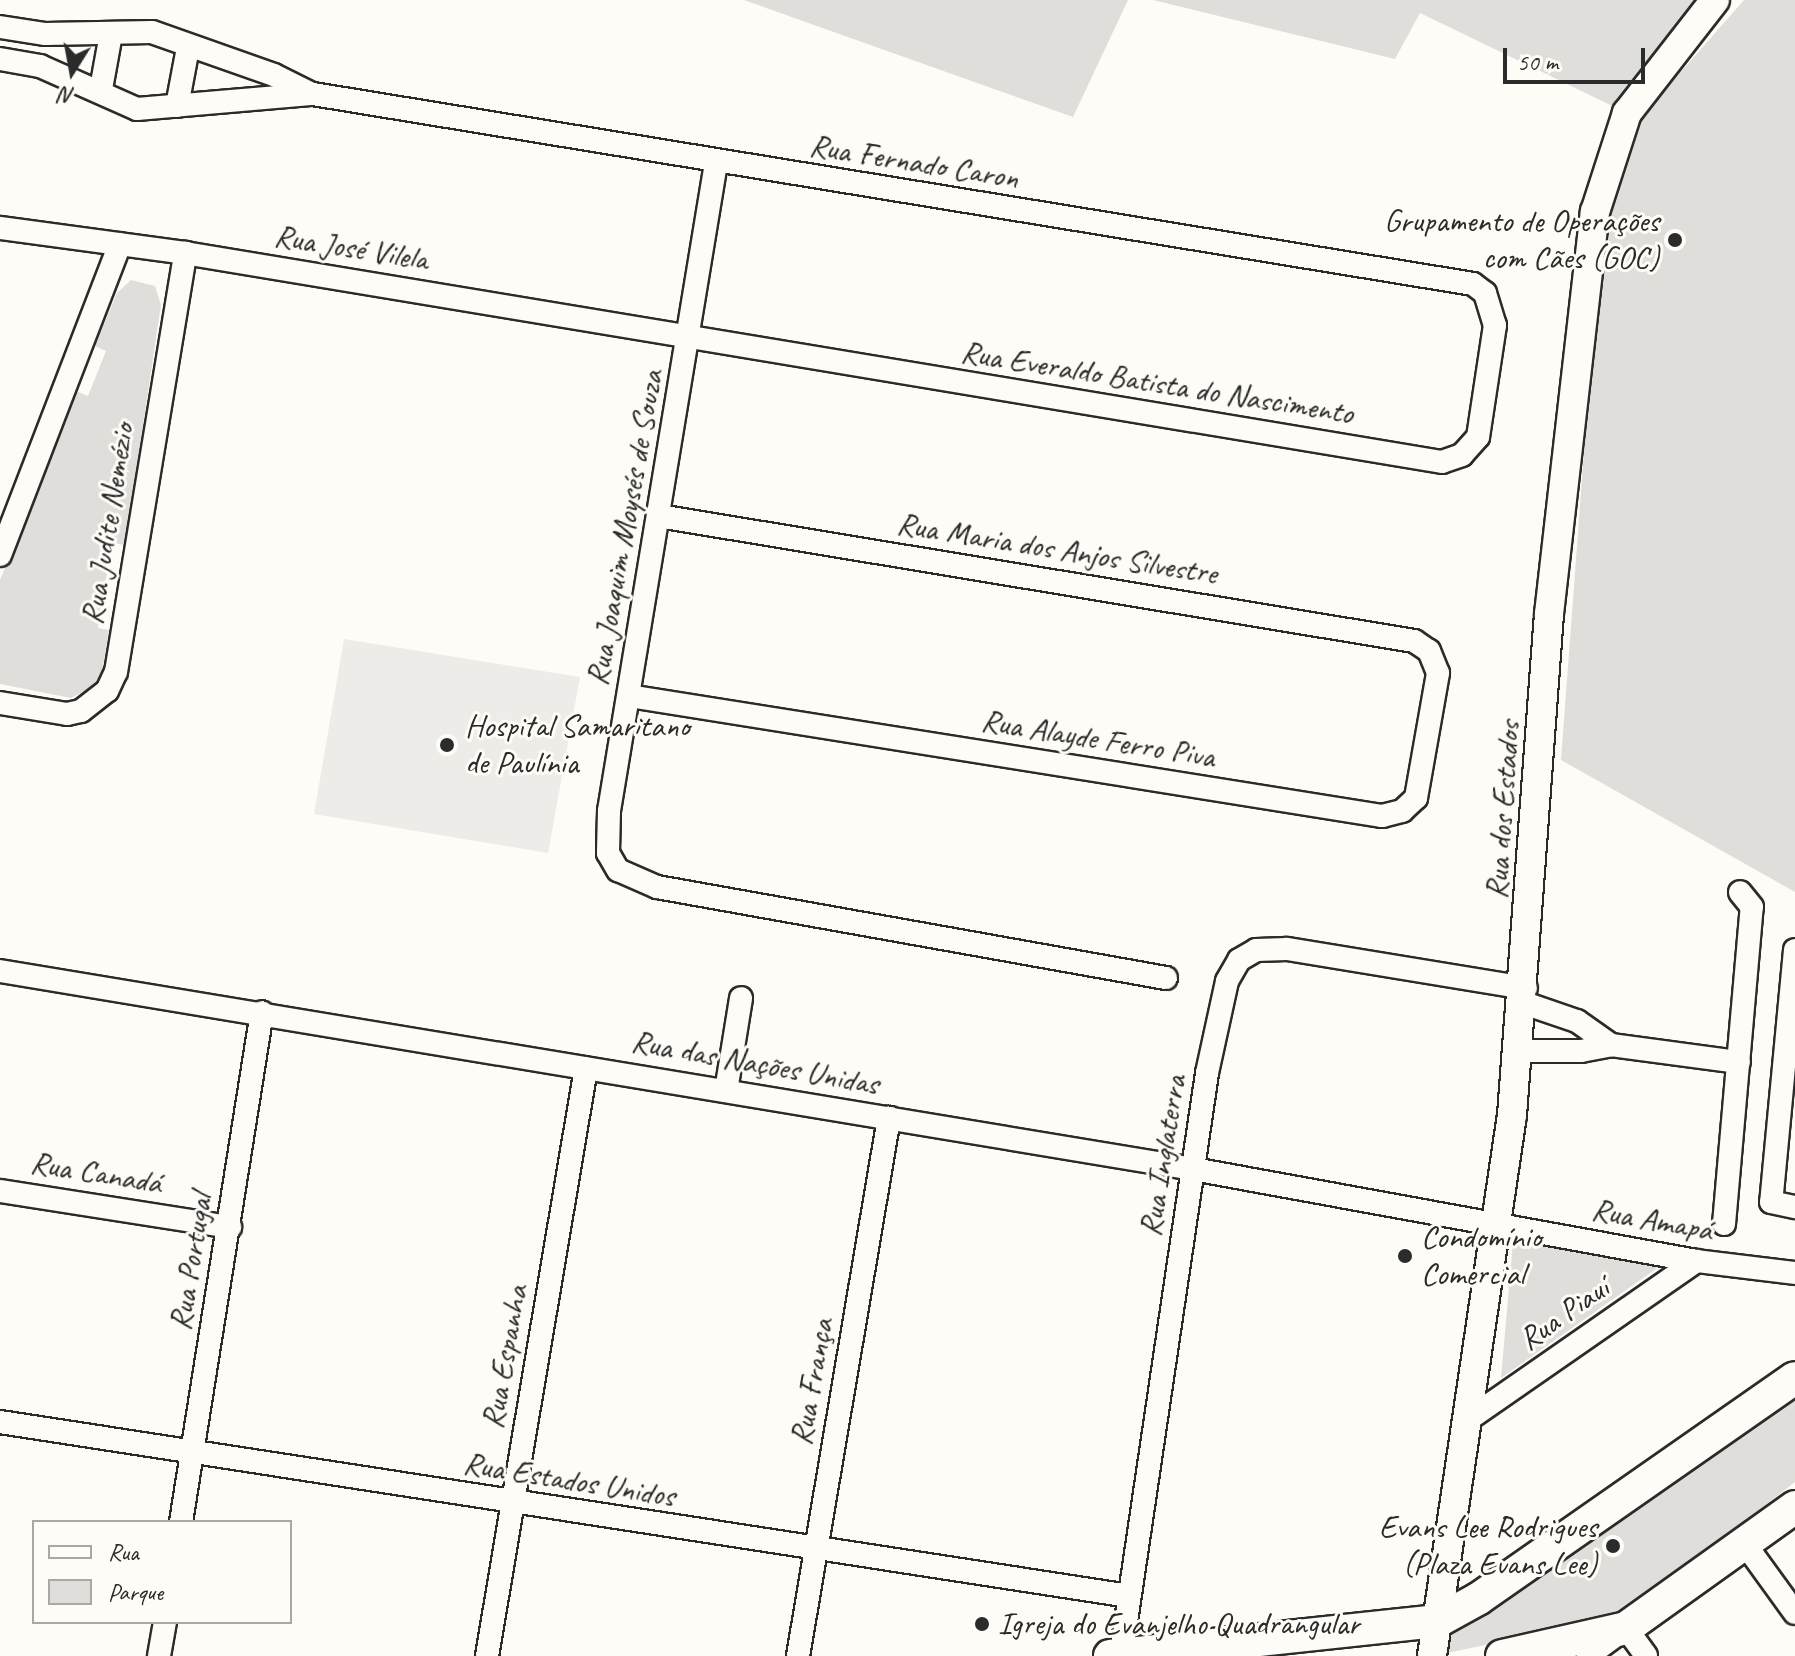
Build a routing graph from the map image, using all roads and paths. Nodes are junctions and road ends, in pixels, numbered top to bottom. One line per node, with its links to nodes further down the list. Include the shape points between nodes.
1 (1715, 0): 24 (street, Rua dos Estados, via 1627,113 1595,212 1549,614)
2 (0, 27): 3 (street, Rua Fernado Caron, via 45,34)
3 (111, 34): 4 (street, Rua Fernado Caron, via 152,32); 6 (street)
4 (188, 48): 7 (street, Rua Fernado Caron, via 274,75); 8 (street)
5 (0, 59): 6 (street, Rua Fernado Caron, via 40,66)
6 (101, 89): 8 (street, Rua Fernado Caron, via 137,109)
7 (313, 94): 8 (street, Rua Fernado Caron); 9 (street, Rua Fernado Caron)
8 (177, 106)
9 (716, 163): 13 (street, Rua Fernado Caron, via 1473,284 1485,293); 14 (street, Rua Joaquim Moysés de Souza)
10 (0, 228): 11 (street, Rua José Vilela)
11 (120, 244): 12 (street, Rua José Vilela); 16 (street)
12 (185, 253): 14 (street, Rua José Vilela); 19 (street, Rua Judite Nemézio, via 116,672 107,691 81,711 67,714)
13 (1493, 310): 14 (street, Rua Everaldo Batista do Nascimento, via 1478,437 1462,455 1442,462)
14 (690, 337): 15 (street, Rua Joaquim Moysés de Souza)
15 (659, 516): 17 (street, Rua Maria dos Anjos Silvestre, via 1414,641); 18 (street, Rua Joaquim Moysés de Souza)
16 (0, 555)
17 (1435, 662): 18 (street, Rua Alayde Ferro Piva, via 1416,798 1402,811 1382,816)
18 (629, 696): 23 (street, Rua Joaquim Moysés de Souza, via 609,811 608,853 618,870 637,883)
19 (0, 703)
20 (1740, 892): 29 (street, via 1752,907)
21 (1795, 950): 30 (street)
22 (0, 971): 26 (street, Rua das Nações Unidas)
23 (1166, 978)
24 (1525, 996): 27 (street, via 1577,1021); 28 (street, Rua dos Estados); 34 (street, Rua Inglaterra, via 1287,949 1256,950 1239,960 1227,981)
25 (741, 998): 32 (street)
26 (262, 1012): 31 (street, Rua das Nações Unidas); 39 (street, Rua Portugal)
27 (1611, 1045): 28 (street, via 1581,1051); 29 (street)
28 (1519, 1051): 37 (street, Rua dos Estados)
29 (1739, 1062): 38 (street)
30 (1790, 1064): 36 (street, via 1771,1202)
31 (586, 1068): 32 (street, Rua das Nações Unidas); 46 (street, Rua Espanha)
32 (726, 1091): 33 (street, Rua das Nações Unidas)
33 (889, 1118): 34 (street, Rua das Nações Unidas); 50 (street, Rua França)
34 (1193, 1169): 37 (street, Rua das Nações Unidas); 51 (street, Rua Inglaterra)
35 (0, 1191): 39 (street, Rua Canadá)
36 (1795, 1207)
37 (1498, 1224): 40 (street, Rua Amapá); 43 (street, Rua dos Estados)
38 (1724, 1224)
39 (230, 1227): 45 (street, Rua Portugal)
40 (1696, 1261): 41 (street, Rua Amapá); 43 (street, Rua Piauí)
41 (1795, 1273)
42 (1795, 1378): 53 (main road, via 1478,1599)
43 (1469, 1419): 53 (street, Rua dos Estados)
44 (0, 1422): 45 (street, Rua Estados Unidos)
45 (193, 1452): 46 (street, Rua Estados Unidos); 48 (street, Rua Portugal)
46 (513, 1503): 50 (street, Rua Estados Unidos); 57 (street, Rua Espanha)
47 (1795, 1507): 49 (main road)
48 (181, 1520)
49 (1745, 1544): 52 (street); 55 (main road)
50 (816, 1552): 51 (street, Rua Estados Unidos); 58 (street, Rua França)
51 (1129, 1596): 60 (street, Rua Inglaterra)
52 (1795, 1613)
53 (1438, 1621): 60 (main road); 61 (street, Rua dos Estados)
54 (165, 1624): 56 (street)
55 (1626, 1628): 62 (main road); 63 (street); 64 (street)
56 (159, 1656)
57 (487, 1656)
58 (798, 1656)
59 (1110, 1656): 60 (main road)
60 (1121, 1656)
61 (1432, 1656)
62 (1502, 1656)
63 (1588, 1656)
64 (1646, 1656)

